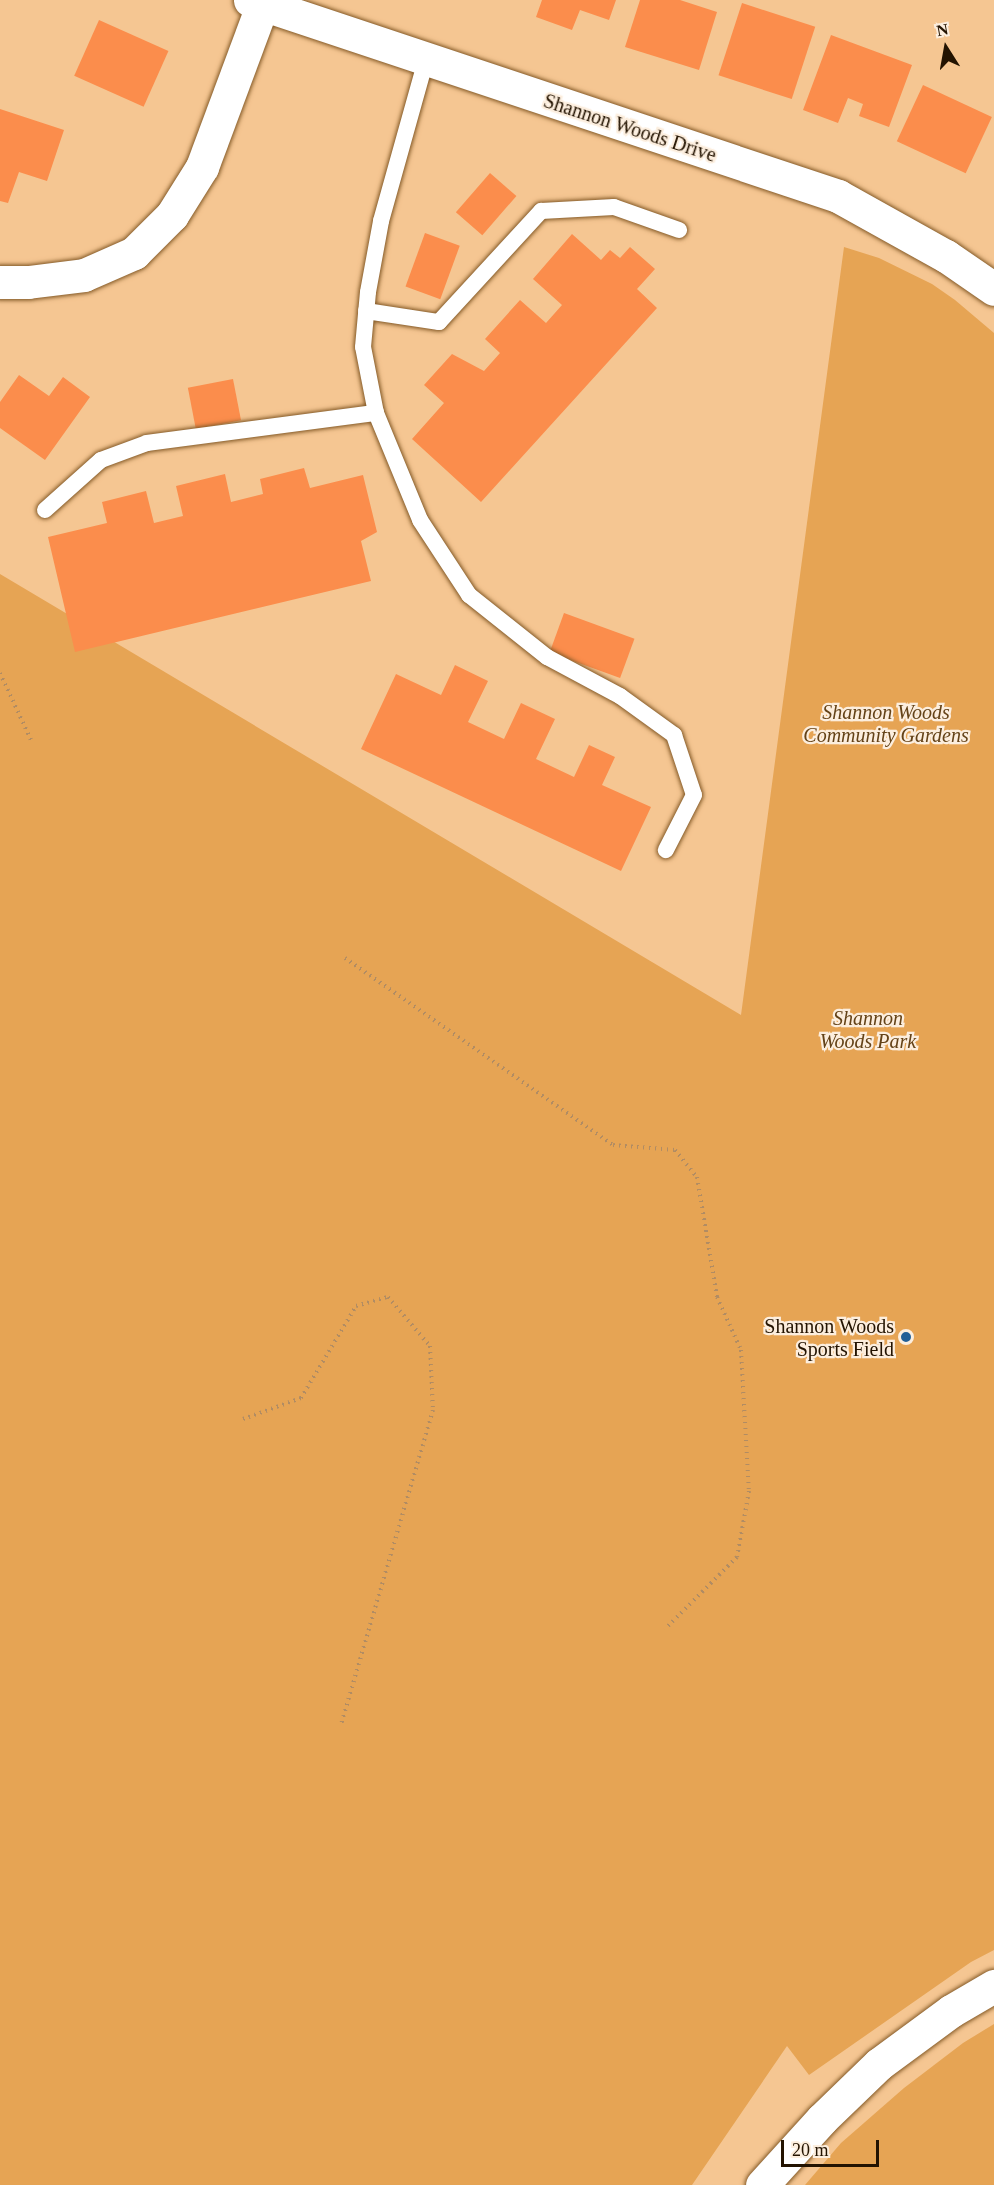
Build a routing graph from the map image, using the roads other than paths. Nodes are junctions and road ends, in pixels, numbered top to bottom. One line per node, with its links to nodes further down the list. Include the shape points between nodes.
1 (256, 3): 2 (street, Shannon Woods Drive); 4 (street, via 202,167 172,215 134,253 84,275)
2 (426, 60): 5 (street, Shannon Woods Drive, via 838,196 946,256); 6 (lane, via 381,221)
3 (679, 230): 6 (lane, via 614,207 541,211 439,322)
4 (0, 282)
5 (994, 289)
6 (366, 311): 7 (lane, via 363,347)
7 (376, 413): 8 (lane, via 147,443 101,460); 9 (lane, via 420,520 470,595 547,657 620,696 674,735 694,795)
8 (45, 510)
9 (666, 850)
10 (994, 1986): 11 (street, via 951,2011 879,2064)
11 (762, 2185)

